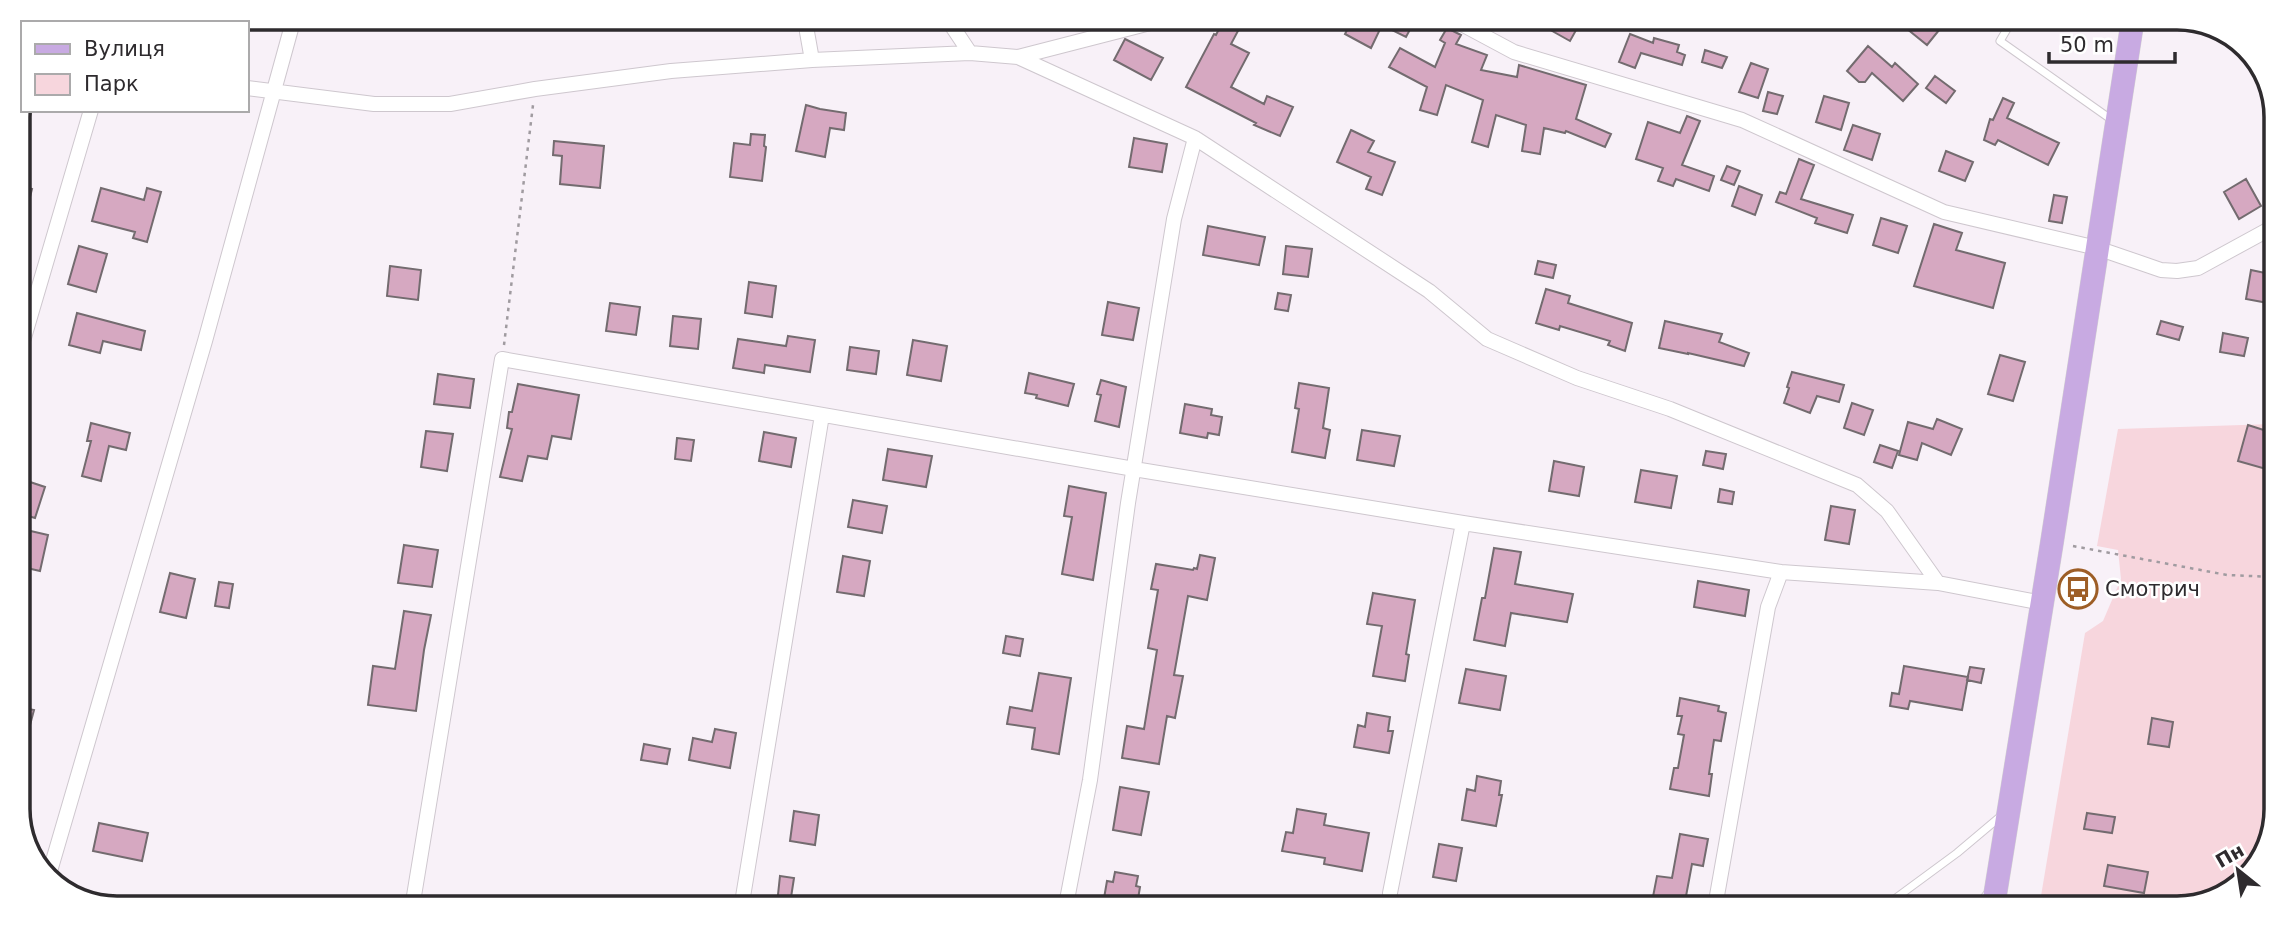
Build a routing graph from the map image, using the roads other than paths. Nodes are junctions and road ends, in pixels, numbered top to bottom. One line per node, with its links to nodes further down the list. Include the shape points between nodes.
1 (291, 30): 12 (street)
2 (807, 30): 10 (street)
3 (955, 30): 8 (street)
4 (1123, 30): 9 (street)
5 (1473, 30): 17 (street, via 1514,52 1742,120 1944,212)
6 (2006, 30): 14 (lane, via 2000,41)
7 (2131, 30): 14 (main road)
8 (970, 53): 9 (street); 10 (street)
9 (1018, 57): 15 (street)
10 (812, 60): 12 (street, via 671,71 450,104 374,104)
11 (248, 88): 12 (street)
12 (274, 91): 26 (street)
13 (90, 112): 18 (street)
14 (2116, 123): 17 (main road)
15 (1195, 138): 20 (street, via 1174,219); 23 (street, via 1429,291 1487,339 1857,485 1887,511)
16 (2264, 232): 17 (street, via 2198,268 2177,271)
17 (2097, 248): 24 (main road)
18 (30, 317)
19 (822, 415): 20 (street); 29 (street, via 502,359); 30 (street)
20 (1134, 469): 21 (street); 31 (street, via 1090,780)
21 (1463, 523): 22 (street); 28 (street)
22 (1781, 572): 23 (street); 32 (street, via 1768,607)
23 (1938, 583): 24 (street)
24 (2042, 603): 25 (main road)
25 (2009, 810): 27 (main road); 33 (lane)
26 (51, 867)
27 (1997, 883): 34 (lane); 35 (main road)
28 (1390, 893)
29 (414, 896)
30 (743, 896)
31 (1068, 896)
32 (1717, 896)
33 (1899, 896)
34 (1986, 896)
35 (1995, 896)

